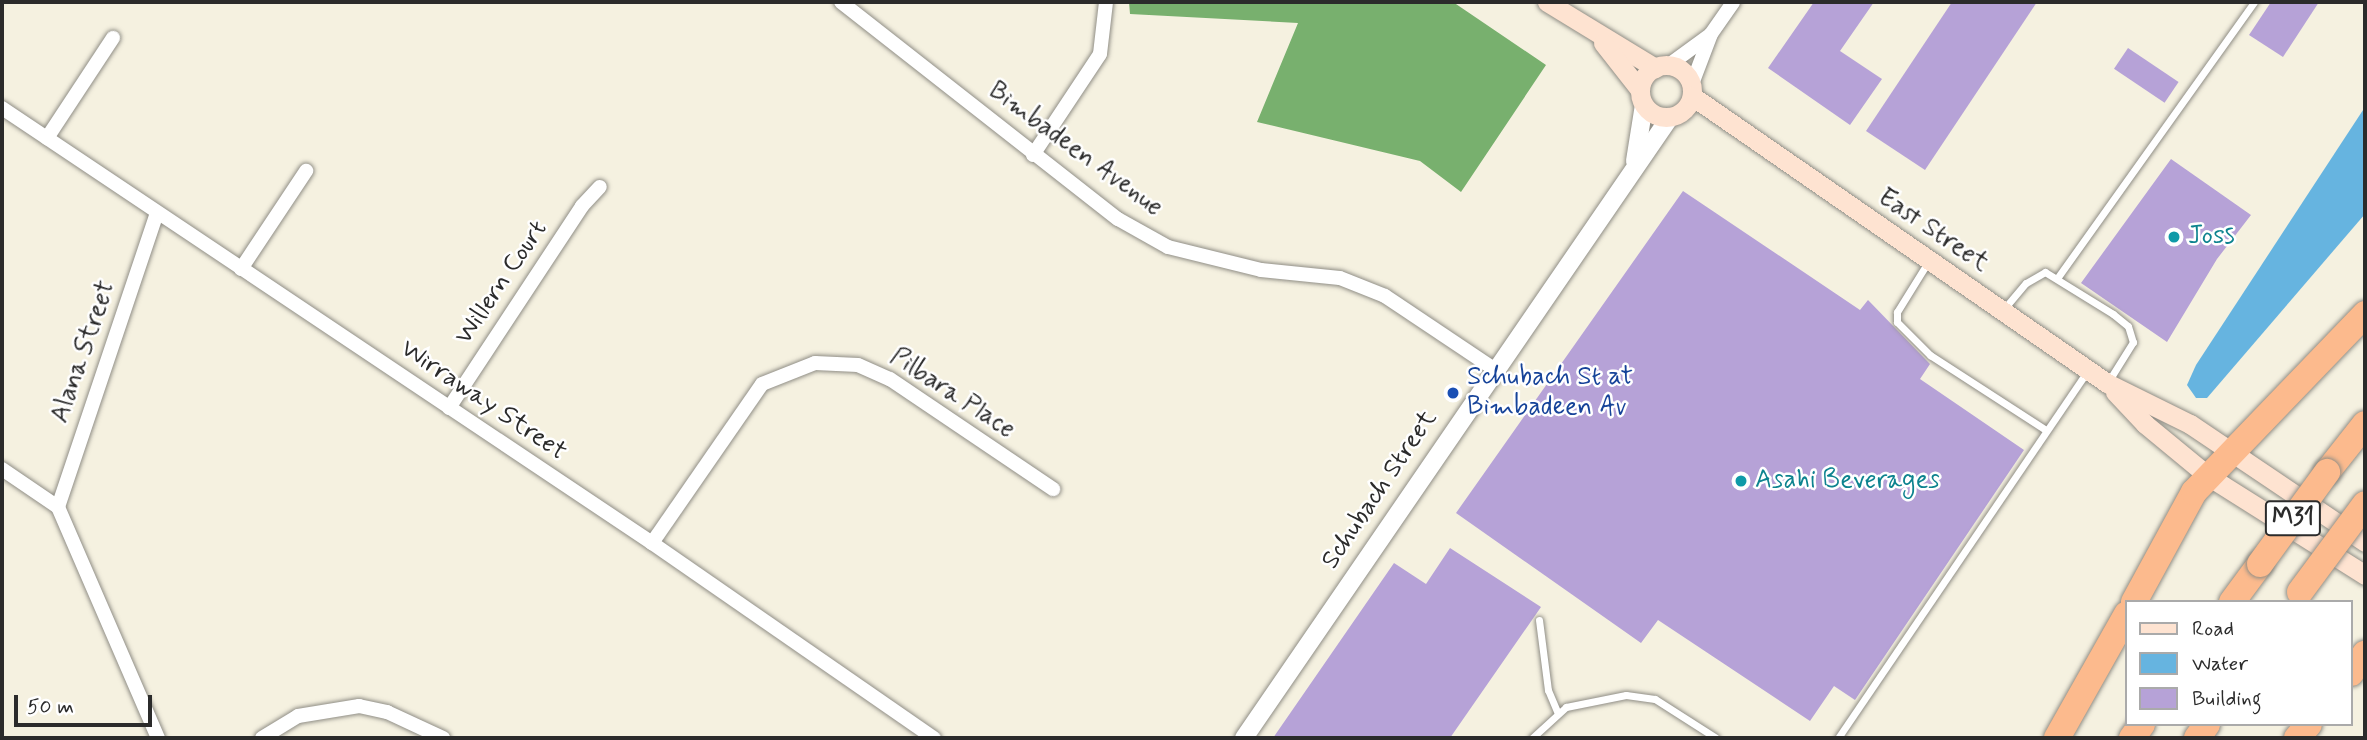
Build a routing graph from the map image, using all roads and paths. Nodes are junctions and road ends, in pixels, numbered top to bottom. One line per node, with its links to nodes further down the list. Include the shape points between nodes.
1 (841, 2): 16 (street, Bimbadeen Avenue)
2 (1106, 2): 16 (street, via 1100,54)
3 (1547, 2): 7 (main road)
4 (1733, 2): 6 (street)
5 (2254, 2): 23 (lane)
6 (1712, 34): 9 (street); 10 (street)
7 (1598, 37): 9 (main road); 11 (main road)
8 (113, 38): 15 (street)
9 (1662, 66): 10 (main road, via 1683,71); 11 (main road, via 1644,77)
10 (1692, 90): 13 (main road); 14 (main road, East Street)
11 (1642, 98): 13 (main road, via 1651,112); 17 (street, Schubach Street)
12 (2, 108): 15 (street, Wirraway Street)
13 (1675, 115): 14 (main road, East Street); 17 (street, Schubach Street)
14 (1728, 125): 21 (main road, East Street)
15 (47, 138): 20 (street, Wirraway Street)
16 (1033, 155): 26 (street, Bimbadeen Avenue, via 1118,219 1168,247 1261,270 1339,278 1385,296)
17 (1634, 168): 26 (street, Schubach Street)
18 (306, 171): 22 (street)
19 (600, 187): 29 (street, Willern Court, via 582,206)
20 (156, 213): 22 (street, Wirraway Street); 37 (street, Alana Street)
21 (1930, 259): 24 (main road, East Street); 31 (lane, via 1897,312 1897,322 1930,355)
22 (241, 269): 29 (street, Wirraway Street)
23 (2058, 277): 24 (lane, via 2038,273); 28 (lane, via 2132,333 2131,348)
24 (2002, 310): 27 (main road, East Street)
25 (2365, 314): 32 (highway)
26 (1494, 369): 51 (street, Schubach Street)
27 (2087, 370): 28 (main road, East Street); 31 (lane)
28 (2107, 383): 32 (main road, East Street, via 2190,424); 34 (main road, East Street, via 2145,424)
29 (449, 408): 39 (street, Wirraway Street)
30 (2365, 424): 43 (highway, M31, bridge)
31 (2046, 430): 54 (lane)
32 (2230, 450): 34 (highway); 38 (main road, East Street)
33 (2, 469): 37 (street)
34 (2208, 476): 40 (main road, East Street); 42 (highway, via 2194,492)
35 (1053, 489): 39 (street, Pilbara Place, via 890,379 858,365 815,363 762,384)
36 (2365, 504): 41 (highway, M31, bridge)
37 (58, 507): 47 (street)
38 (2365, 542)
39 (652, 543): 50 (street, Wirraway Street)
40 (2365, 575)
41 (2297, 597)
42 (2135, 600)
43 (2234, 600)
44 (2126, 616): 55 (highway)
45 (1539, 621): 46 (lane, via 1548,690)
46 (1558, 713): 52 (lane); 53 (lane, via 1589,699 1642,695)
47 (158, 738)
48 (262, 738): 49 (street, via 298,716 359,706 387,712)
49 (443, 738)
50 (934, 738)
51 (1244, 738)
52 (1532, 738)
53 (1716, 738)
54 (1838, 738)
55 (2057, 738)

